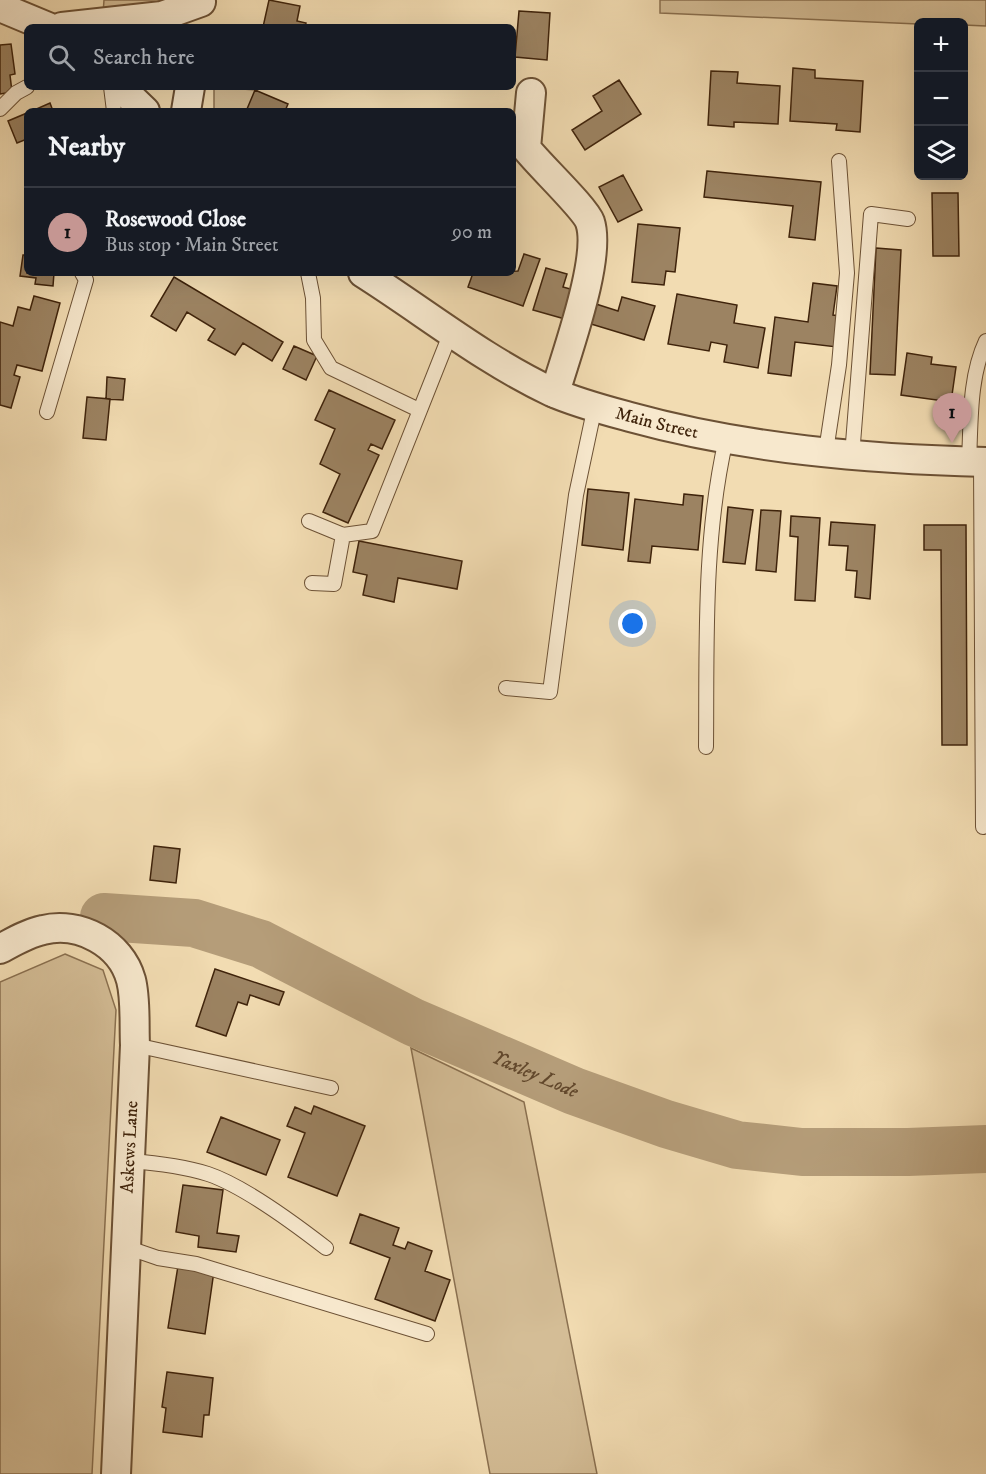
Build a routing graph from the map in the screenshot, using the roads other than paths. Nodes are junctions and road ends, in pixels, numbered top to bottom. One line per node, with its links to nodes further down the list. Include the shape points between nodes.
1 (0, 7): 3 (street)
2 (200, 10): 4 (street)
3 (41, 24)
4 (89, 24)
5 (24, 89): 13 (lane)
6 (111, 90): 10 (lane)
7 (123, 90): 11 (street)
8 (189, 90): 12 (street)
9 (531, 93): 21 (street, via 526,148 590,220 593,247)
10 (114, 108)
11 (142, 108)
12 (186, 108)
13 (0, 109)
14 (839, 161): 26 (lane, via 846,284 839,365)
15 (908, 219): 26 (lane, via 871,214)
16 (84, 276): 24 (lane, via 86,280)
17 (309, 276): 23 (lane, via 314,340 331,368)
18 (367, 276): 19 (street, Main Street)
19 (451, 332): 21 (street, Main Street, via 502,366); 23 (lane)
20 (986, 340): 27 (lane, via 971,403)
21 (555, 393): 22 (street, Main Street)
22 (595, 406): 25 (street, Main Street); 31 (lane, via 576,495 550,692)
23 (418, 410): 29 (lane, via 372,531)
24 (47, 412)
25 (726, 439): 26 (street, Main Street); 32 (lane, via 713,519)
26 (839, 454): 27 (street, Main Street)
27 (979, 462): 33 (lane)
28 (309, 521): 29 (lane)
29 (344, 536): 30 (lane, via 334,584)
30 (312, 583)
31 (506, 688)
32 (706, 747)
33 (983, 827)
34 (0, 949): 35 (street, Askews Lane, via 43,929 93,934 120,956 131,980)
35 (135, 1045): 36 (lane); 37 (street, Askews Lane)
36 (331, 1088)
37 (130, 1161): 38 (street, Askews Lane); 39 (lane, via 209,1174 296,1225)
38 (126, 1247): 40 (lane, via 158,1258 196,1264); 41 (street, Askews Lane)
39 (326, 1248)
40 (427, 1334)
41 (116, 1474)

